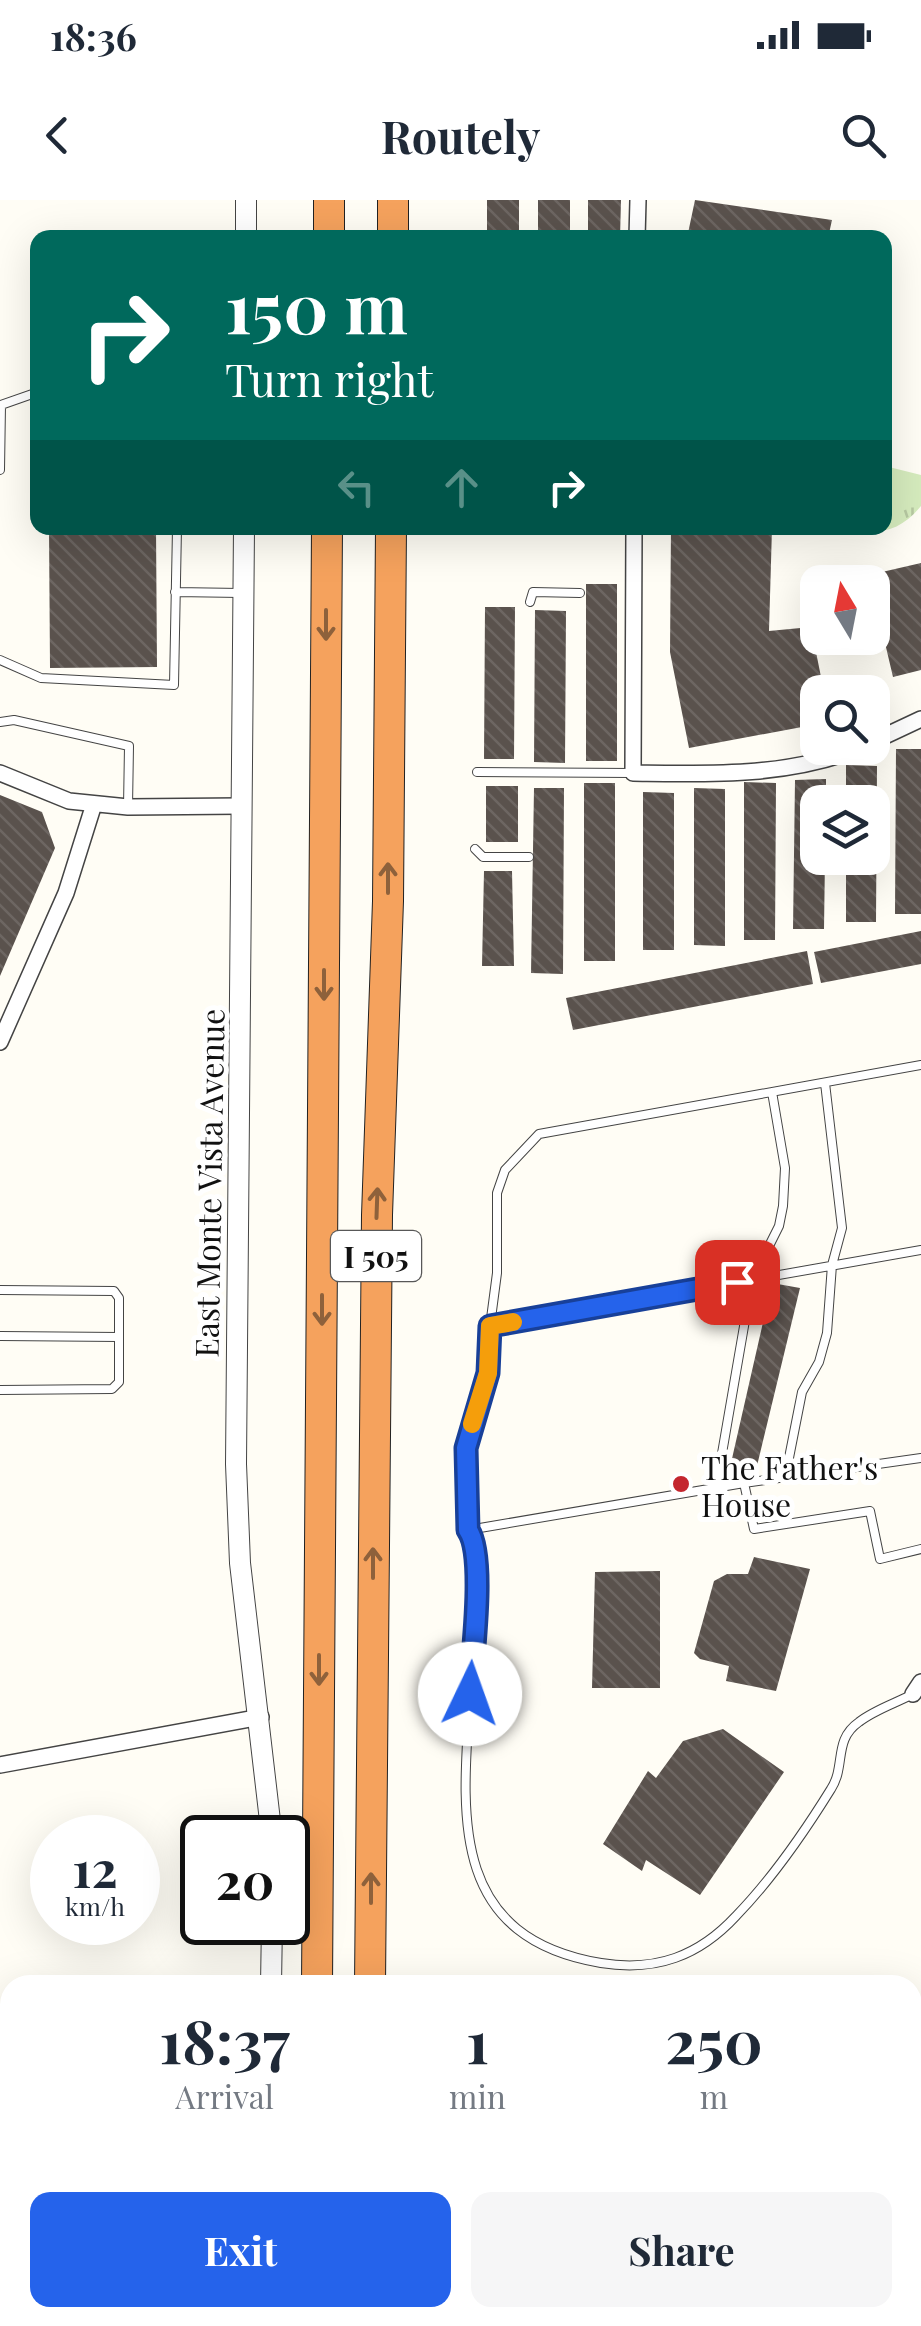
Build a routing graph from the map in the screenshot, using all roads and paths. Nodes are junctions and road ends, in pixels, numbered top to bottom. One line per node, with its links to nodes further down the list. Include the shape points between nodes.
1 (246, 200): 5 (street)
2 (329, 200): 6 (highway)
3 (393, 200): 7 (highway)
4 (638, 200): 8 (street)
5 (246, 230)
6 (329, 230)
7 (393, 230)
8 (638, 230)
9 (30, 395): 10 (lane, via 1,404)
10 (0, 470)
11 (176, 535): 16 (lane)
12 (244, 535): 17 (street, East Monte Vista Avenue)
13 (327, 535): 57 (highway, I 505, one-way to 57)
14 (391, 535): 58 (highway, I 505, one-way to 14, via 376,1215 388,901)
15 (634, 535): 27 (street)
16 (175, 592): 17 (lane); 20 (lane, via 174,684 41,678)
17 (243, 593): 29 (street, East Monte Vista Avenue)
18 (580, 593): 19 (lane, via 533,592)
19 (530, 602)
20 (0, 660)
21 (921, 718): 23 (street)
22 (0, 722): 30 (lane, via 129,746)
23 (890, 733)
24 (800, 765): 27 (street, via 735,774)
25 (477, 772): 27 (lane)
26 (0, 773): 28 (street)
27 (633, 774)
28 (94, 804): 30 (street); 33 (street, via 66,893)
29 (242, 806): 30 (street); 52 (street, East Monte Vista Avenue, via 236,1464 240,1563)
30 (128, 807)
31 (475, 849): 32 (lane, via 484,857)
32 (529, 857)
33 (0, 1042)
34 (921, 1065): 35 (lane)
35 (824, 1083): 36 (lane); 38 (lane, via 842,1208)
36 (772, 1092): 39 (lane, via 785,1168 783,1206); 41 (lane, via 539,1134 505,1170 498,1192)
37 (921, 1250): 38 (lane)
38 (832, 1265): 39 (lane); 46 (lane, via 827,1333 802,1392)
39 (752, 1280): 41 (lane); 48 (lane)
40 (0, 1290): 43 (lane, via 114,1291)
41 (490, 1326): 49 (lane, via 488,1373 466,1448)
42 (0, 1336): 43 (lane)
43 (119, 1336): 44 (lane, via 119,1382 112,1388)
44 (0, 1390)
45 (921, 1458): 46 (lane)
46 (785, 1478): 47 (lane)
47 (744, 1483): 48 (lane); 50 (lane, via 754,1530 870,1510 880,1560)
48 (716, 1488): 49 (lane)
49 (468, 1530): 51 (lane, via 476,1566 464,1762 467,1844 488,1893 516,1927 570,1958 647,1965 679,1960 708,1945 739,1914 834,1785 840,1742 858,1722)
50 (921, 1549)
51 (917, 1688)
52 (261, 1717): 53 (street); 54 (street, East Monte Vista Avenue)
53 (0, 1765)
54 (270, 1815)
55 (272, 1945): 56 (street)
56 (271, 1975)
57 (317, 1975)
58 (370, 1975)

